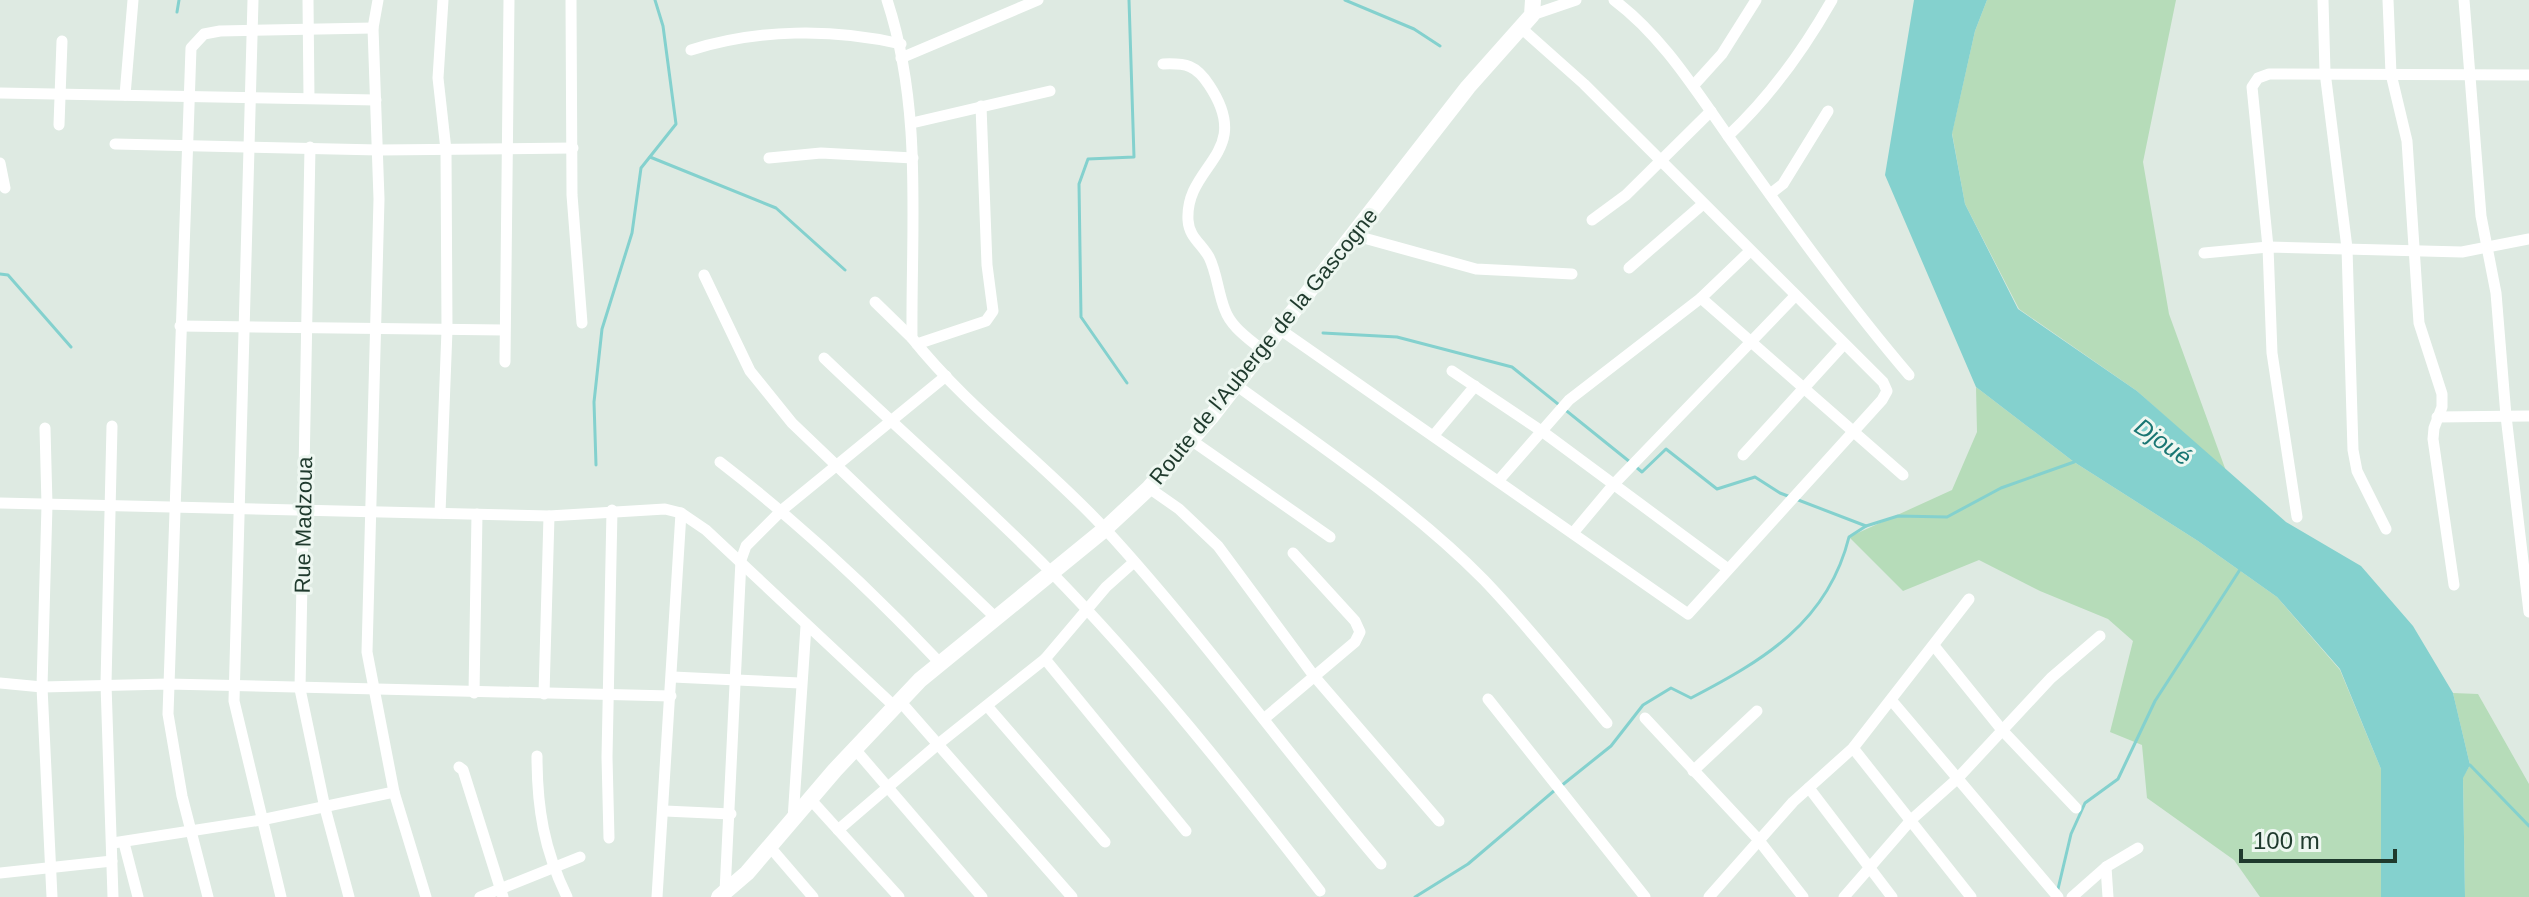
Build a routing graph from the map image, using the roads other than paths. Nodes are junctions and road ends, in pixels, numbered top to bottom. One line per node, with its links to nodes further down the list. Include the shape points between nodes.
1 (133, 0): 34 (street)
2 (253, 0): 19 (street)
3 (308, 0): 20 (street)
4 (378, 0): 18 (street)
5 (443, 0): 51 (street, via 438,78)
6 (509, 0): 52 (street)
7 (571, 0): 49 (street)
8 (887, 0): 22 (street)
9 (1038, 0): 24 (street)
10 (1576, 0): 17 (street)
11 (1614, 0): 30 (street, via 1644,25)
12 (1756, 0): 30 (street, via 1722,54)
13 (1832, 0): 44 (street, via 1795,62)
14 (2323, 0): 26 (street)
15 (2388, 0): 27 (street)
16 (2464, 0): 28 (street)
17 (1528, 14): 55 (street); 61 (street, Route de l'Auberge de la Gascogne)
18 (373, 28): 20 (street); 38 (street)
19 (251, 31): 20 (street); 35 (street, via 204,34 194,42); 36 (street)
20 (307, 32): 37 (street)
21 (62, 41): 33 (street)
22 (901, 44): 23 (street, via 842,34 762,35); 24 (street)
23 (691, 50)
24 (901, 58): 42 (street)
25 (1163, 64): 86 (street, via 1196,67 1223,105 1223,140 1189,206 1188,220 1212,264 1225,311)
26 (2325, 72): 27 (street); 64 (street, via 2269,74 2252,87); 65 (street)
27 (2391, 74): 28 (street); 66 (street, via 2407,141)
28 (2472, 74): 29 (street); 63 (street, via 2481,216)
29 (2529, 75)
30 (1693, 86): 40 (street)
31 (1050, 91): 39 (street)
32 (0, 93): 33 (street)
33 (63, 94): 34 (street); 43 (street)
34 (125, 95): 35 (street)
35 (188, 95): 36 (street); 46 (street)
36 (250, 98): 37 (street); 47 (street)
37 (309, 98): 38 (street)
38 (376, 100): 50 (street)
39 (981, 106): 42 (street); 83 (street, via 993,311 986,321)
40 (1711, 111): 44 (street); 55 (street)
41 (1828, 111): 58 (street, via 1783,184)
42 (912, 123): 54 (street)
43 (59, 125)
44 (1728, 136): 58 (street)
45 (115, 144): 46 (street)
46 (187, 146): 47 (street); 76 (street)
47 (249, 146): 48 (street); 77 (street)
48 (310, 147): 50 (street); 80 (street, Rue Madzoua)
49 (573, 148): 52 (street); 75 (street, via 574,254)
50 (379, 150): 51 (street); 78 (street)
51 (446, 150): 52 (street); 81 (street)
52 (507, 150): 82 (street)
53 (769, 158): 54 (street, via 821,153)
54 (913, 158): 83 (street)
55 (1659, 161): 59 (street); 60 (street)
56 (0, 163): 57 (street)
57 (5, 188)
58 (1770, 194): 90 (street)
59 (1703, 204): 67 (street); 69 (street)
60 (1592, 220)
61 (1353, 235): 70 (street, via 1476,269); 79 (street, Route de l'Auberge de la Gascogne)
62 (2529, 239): 63 (street)
63 (2488, 246): 66 (street, via 2462,252); 95 (street)
64 (2268, 247): 65 (street); 68 (street); 125 (street, via 2272,353)
65 (2347, 248): 66 (street); 127 (street, via 2353,450 2357,471)
66 (2415, 249): 97 (street, via 2419,323 2442,394)
67 (1750, 251): 72 (street); 73 (street)
68 (2204, 253)
69 (1629, 268)
70 (1572, 274)
71 (704, 275): 107 (street, via 750,371 792,423)
72 (1795, 296): 84 (street); 85 (street)
73 (1701, 298): 84 (street); 102 (street, via 1569,400)
74 (875, 302): 83 (street)
75 (582, 323)
76 (180, 326): 77 (street); 115 (street)
77 (243, 327): 80 (street); 116 (street)
78 (378, 328): 80 (street); 81 (street); 118 (street)
79 (1278, 328): 86 (street, Route de l'Auberge de la Gascogne); 103 (street)
80 (309, 329): 117 (street, Rue Madzoua)
81 (447, 330): 82 (street); 121 (street)
82 (504, 330): 88 (street)
83 (914, 341): 91 (street)
84 (1750, 341): 94 (street); 110 (street)
85 (1844, 344): 94 (street); 101 (street, via 1887,391)
86 (1262, 350): 92 (street, Route de l'Auberge de la Gascogne)
87 (824, 358): 98 (street)
88 (505, 362)
89 (1452, 371): 93 (street)
90 (1909, 375)
91 (946, 376): 98 (street); 126 (street)
92 (1236, 385): 104 (street, Route de l'Auberge de la Gascogne); 167 (street, via 1368,480 1452,550)
93 (1475, 386): 102 (street); 103 (street)
94 (1805, 386): 101 (street); 105 (street)
95 (2506, 416): 96 (street); 97 (street); 138 (street)
96 (2529, 416)
97 (2437, 417): 135 (street, via 2433,439)
98 (892, 422): 107 (street); 134 (street)
99 (112, 426): 113 (street)
100 (45, 428): 114 (street)
101 (1854, 430): 108 (street); 133 (street)
102 (1543, 432): 109 (street); 110 (street)
103 (1434, 435): 109 (street)
104 (1191, 440): 111 (street, Route de l'Auberge de la Gascogne); 129 (street)
105 (1743, 455)
106 (720, 462): 120 (street)
107 (839, 467): 120 (street); 139 (street)
108 (1903, 475)
109 (1499, 480): 128 (street)
110 (1614, 484): 128 (street); 133 (street)
111 (1149, 488): 126 (street, Route de l'Auberge de la Gascogne); 145 (street, via 1218,546)
112 (0, 503): 114 (street)
113 (111, 504): 114 (street); 115 (street); 150 (street)
114 (47, 505): 153 (street)
115 (176, 506): 116 (street); 151 (street)
116 (239, 508): 117 (street); 152 (street)
117 (304, 510): 118 (street); 154 (street, Rue Madzoua)
118 (369, 510): 121 (street); 155 (street, via 367,652)
119 (612, 510): 122 (street); 124 (street); 158 (street)
120 (782, 510): 131 (street, via 746,546); 144 (street)
121 (440, 513): 123 (street)
122 (681, 513): 131 (street); 146 (street)
123 (477, 514): 124 (street); 156 (street)
124 (549, 516): 157 (street)
125 (2297, 517)
126 (1105, 529): 132 (street); 134 (street, Route de l'Auberge de la Gascogne)
127 (2386, 529)
128 (1573, 533): 133 (street, via 1688,614)
129 (1330, 537)
130 (1293, 553): 145 (street, via 1360,632)
131 (741, 560): 140 (street); 147 (street)
132 (1134, 562): 137 (street); 165 (street)
133 (1728, 569)
134 (1051, 572): 137 (street); 139 (street, Route de l'Auberge de la Gascogne)
135 (2454, 585)
136 (1969, 599): 142 (street)
137 (1087, 610): 143 (street); 206 (street, via 1244,790)
138 (2529, 612)
139 (995, 617): 144 (street, Route de l'Auberge de la Gascogne)
140 (806, 626): 149 (street); 162 (street)
141 (2100, 636): 168 (street)
142 (1935, 647): 161 (street); 168 (street)
143 (1045, 659): 163 (street); 190 (street)
144 (939, 662): 162 (street, Route de l'Auberge de la Gascogne)
145 (1314, 676): 165 (street); 187 (street)
146 (673, 677): 147 (street); 159 (street)
147 (737, 682): 149 (street); 183 (street)
148 (0, 683): 153 (street)
149 (800, 683): 185 (street)
150 (106, 684): 151 (street); 153 (street); 194 (street, via 108,798)
151 (168, 684): 152 (street); 188 (street, via 173,750)
152 (234, 686): 154 (street); 184 (street)
153 (42, 687): 200 (street)
154 (300, 689): 155 (street); 180 (street, Rue Madzoua)
155 (376, 691): 156 (street); 178 (street)
156 (474, 693): 157 (street)
157 (544, 694): 158 (street)
158 (608, 696): 159 (street); 191 (street)
159 (671, 696): 182 (street)
160 (1488, 699): 223 (street)
161 (1892, 701): 171 (street); 175 (street)
162 (896, 703): 169 (street); 170 (street, Route de l'Auberge de la Gascogne)
163 (988, 707): 169 (street); 193 (street)
164 (1757, 711): 174 (street)
165 (1265, 718): 199 (street)
166 (1645, 718): 174 (street)
167 (1607, 723)
168 (2002, 730): 175 (street); 181 (street)
169 (937, 745): 176 (street); 222 (street)
170 (854, 748): 176 (street); 179 (street, Route de l'Auberge de la Gascogne)
171 (1853, 748): 177 (street); 186 (street)
172 (537, 756): 202 (street, via 538,808)
173 (459, 767): 207 (street)
174 (1693, 771): 192 (street)
175 (1957, 779): 186 (street); 230 (street)
176 (886, 788): 189 (street); 221 (street)
177 (1809, 788): 192 (street); 203 (street)
178 (394, 792): 180 (street); 215 (street)
179 (811, 800): 185 (street, Route de l'Auberge de la Gascogne); 189 (street)
180 (325, 808): 184 (street); 214 (street, Rue Madzoua)
181 (2076, 808)
182 (665, 811): 183 (street); 218 (street)
183 (731, 814): 208 (street)
184 (261, 820): 188 (street); 213 (street)
185 (793, 820): 195 (street, Route de l'Auberge de la Gascogne)
186 (1911, 820): 203 (street); 229 (street)
187 (1439, 821)
188 (192, 830): 194 (street); 212 (street)
189 (838, 830): 220 (street)
190 (1186, 831)
191 (609, 838)
192 (1757, 838): 205 (street); 226 (street)
193 (1105, 842)
194 (118, 843): 198 (street); 211 (street)
195 (770, 847): 208 (street, Route de l'Auberge de la Gascogne); 219 (street)
196 (2138, 848): 201 (street)
197 (580, 857): 202 (street)
198 (112, 861): 200 (street); 210 (street)
199 (1381, 864)
200 (50, 867): 204 (street); 209 (street)
201 (2106, 867): 231 (street); 232 (street)
202 (553, 868): 207 (street); 217 (street)
203 (1867, 868): 227 (street); 228 (street)
204 (0, 873)
205 (1719, 886): 224 (street); 225 (street)
206 (1320, 891)
207 (502, 892): 216 (street)
208 (722, 894)
209 (52, 897)
210 (113, 897)
211 (138, 897)
212 (208, 897)
213 (281, 897)
214 (349, 897)
215 (426, 897)
216 (480, 897)
217 (567, 897)
218 (657, 897)
219 (813, 897)
220 (899, 897)
221 (982, 897)
222 (1072, 897)
223 (1645, 897)
224 (1709, 897)
225 (1727, 897)
226 (1803, 897)
227 (1844, 897)
228 (1892, 897)
229 (1971, 897)
230 (2058, 897)
231 (2072, 897)
232 (2108, 897)

